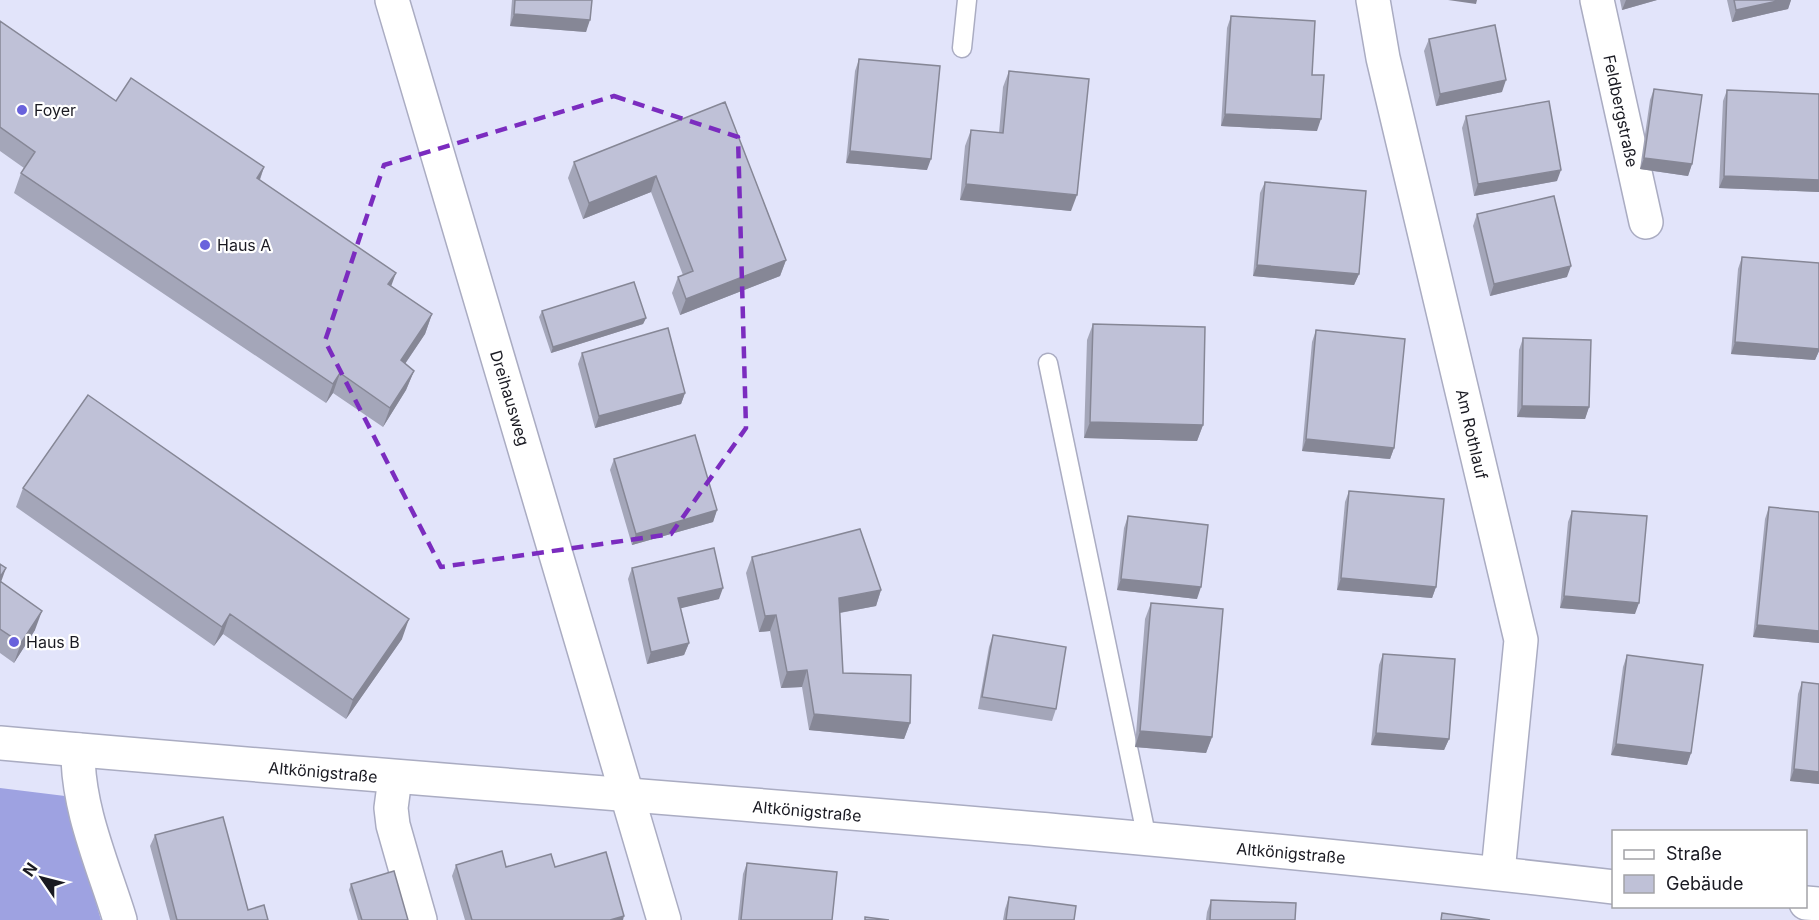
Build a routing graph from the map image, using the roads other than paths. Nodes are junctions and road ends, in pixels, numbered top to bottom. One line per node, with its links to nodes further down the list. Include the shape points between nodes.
1 (392, 0): 11 (street, Dreihausweg)
2 (967, 0): 5 (lane)
3 (1373, 0): 13 (street, Am Rothlauf, via 1383,58 1521,640)
4 (1597, 0): 6 (street, Feldbergstraße)
5 (962, 48)
6 (1646, 222)
7 (1048, 363): 12 (lane)
8 (0, 743): 9 (street, Altkönigstraße)
9 (78, 750): 10 (street, Altkönigstraße); 15 (street, via 84,805)
10 (395, 778): 11 (street, Altkönigstraße); 16 (street, via 393,825)
11 (628, 797): 12 (street, Altkönigstraße); 17 (street, Dreihausweg)
12 (1147, 839): 13 (street, Altkönigstraße)
13 (1498, 872): 14 (street, Altkönigstraße)
14 (1612, 887)
15 (120, 920)
16 (420, 920)
17 (664, 920)

